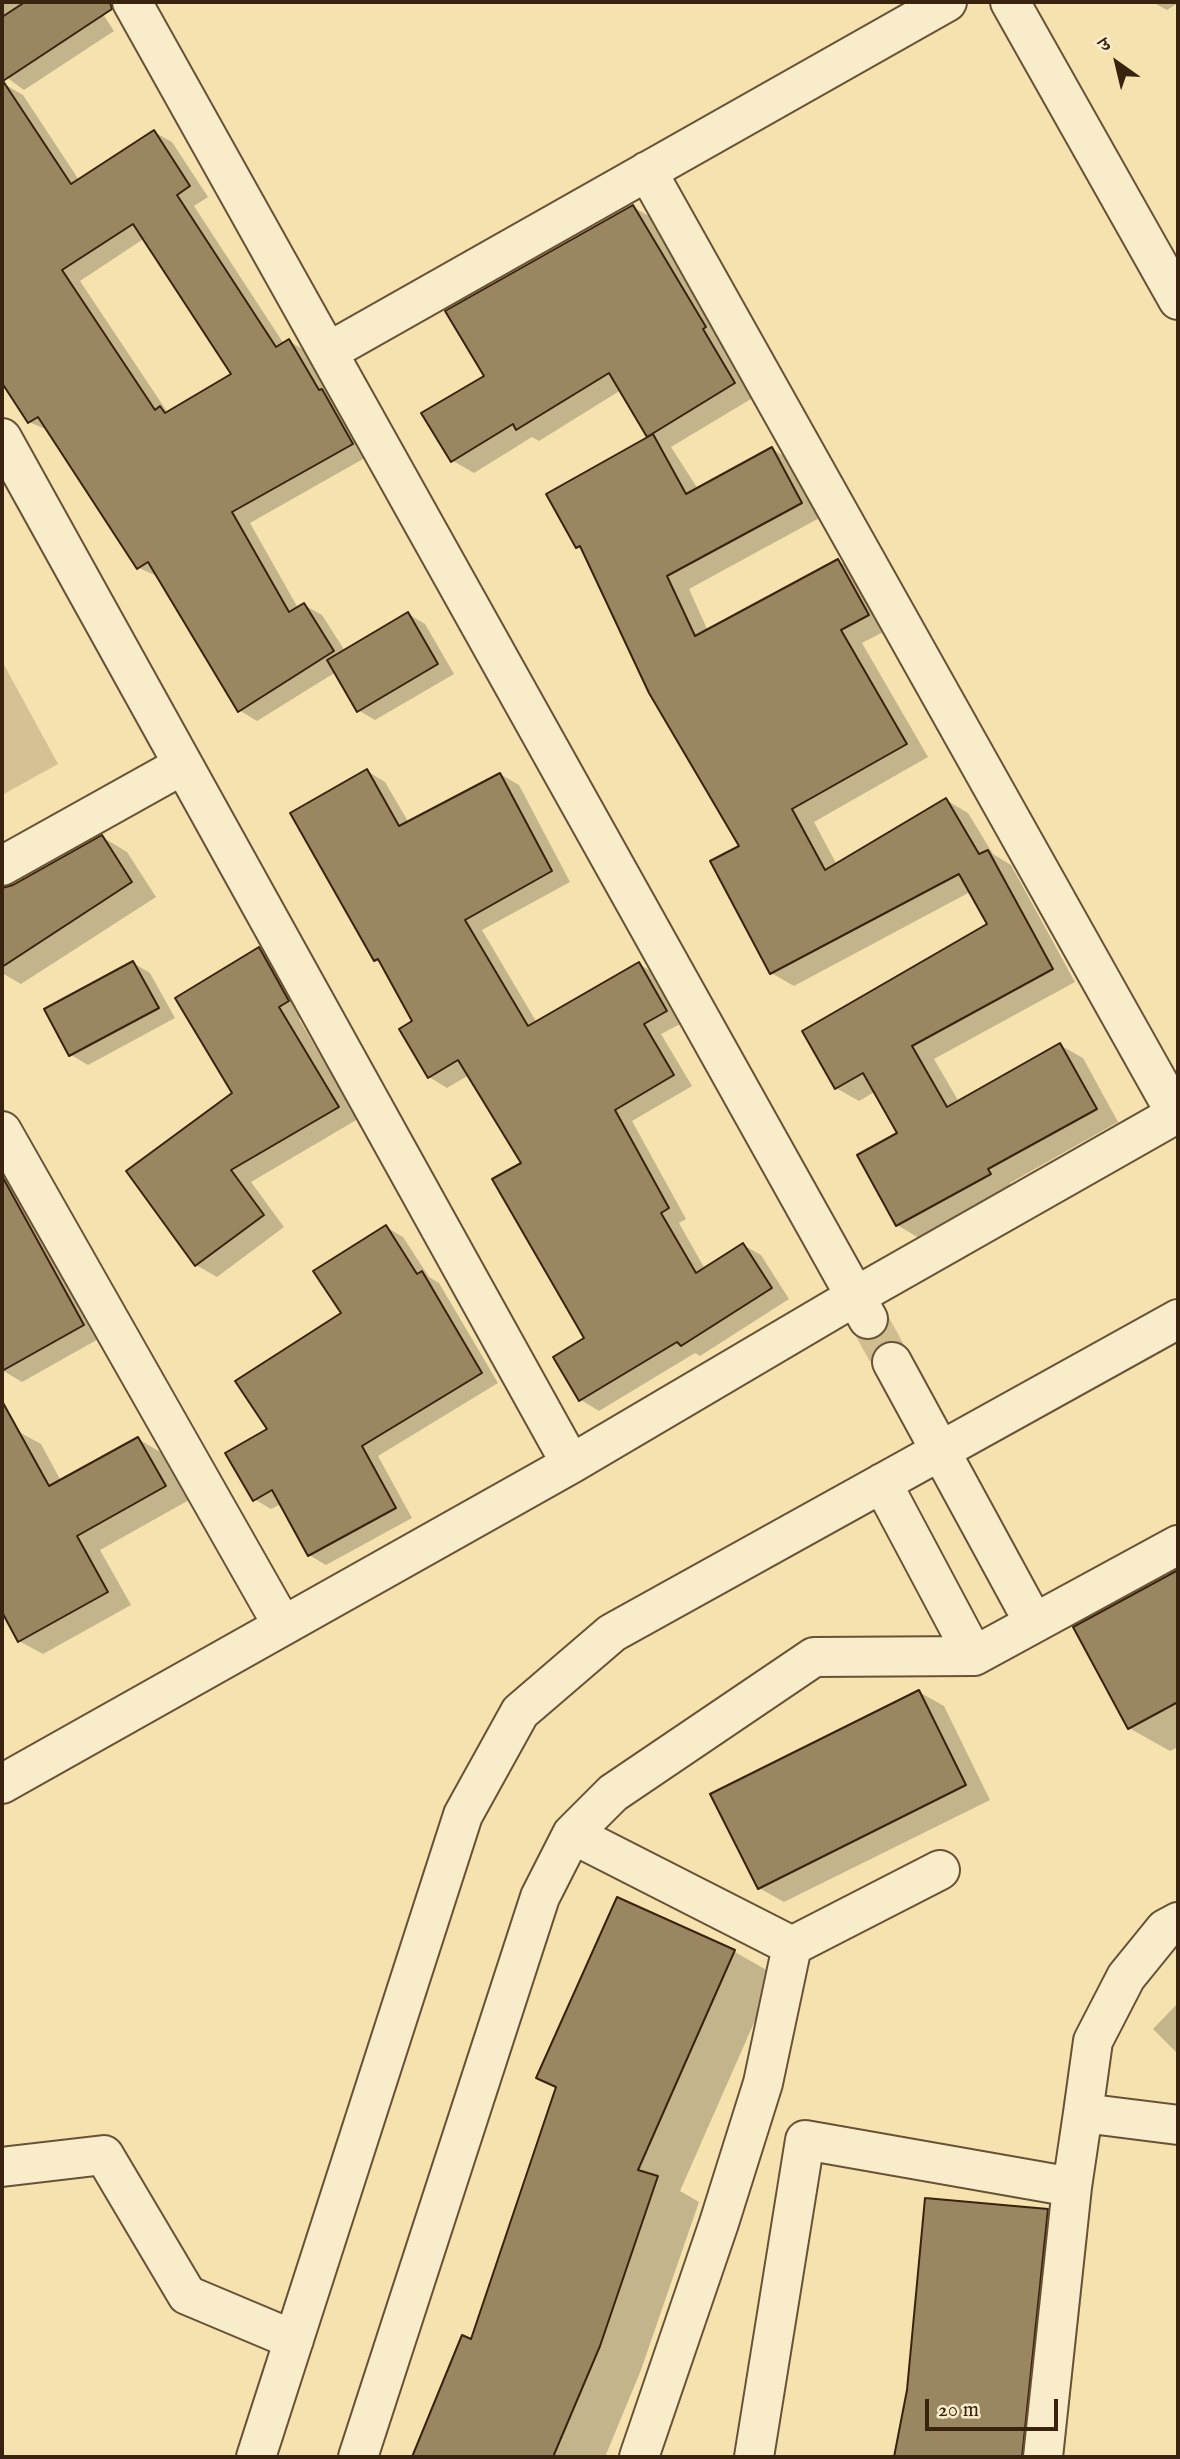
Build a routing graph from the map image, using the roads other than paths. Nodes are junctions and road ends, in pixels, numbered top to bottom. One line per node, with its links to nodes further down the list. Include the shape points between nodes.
1 (132, 2): 6 (street)
2 (947, 2): 4 (street)
3 (1010, 2): 5 (street)
4 (647, 171): 6 (street); 11 (street)
5 (1178, 300)
6 (328, 352): 13 (street)
7 (2, 438): 8 (street)
8 (13, 483): 9 (street)
9 (181, 766): 10 (street); 17 (street)
10 (2, 866)
11 (1177, 1113): 13 (street)
12 (2, 1131): 21 (street)
13 (862, 1308): 17 (street)
14 (1178, 1319): 16 (street)
15 (892, 1362): 16 (street)
16 (942, 1450): 18 (street); 20 (street)
17 (571, 1464): 21 (street)
18 (882, 1483): 22 (street); 32 (street, via 612,1633 520,1712 463,1815)
19 (1178, 1545): 20 (street)
20 (1034, 1623): 22 (street)
21 (283, 1626): 23 (street)
22 (974, 1656): 24 (street, via 814,1657 614,1793)
23 (2, 1784)
24 (572, 1835): 27 (street); 34 (street, via 540,1897)
25 (940, 1870): 27 (street)
26 (1178, 1922): 28 (street, via 1165,1929 1126,1977 1093,2040)
27 (792, 1946): 35 (street, via 763,2083)
28 (1083, 2113): 29 (street); 31 (street)
29 (1178, 2125)
30 (2, 2167): 32 (street, via 104,2155 187,2295)
31 (1072, 2187): 36 (street, via 805,2140); 37 (street)
32 (294, 2340): 33 (street)
33 (256, 2457)
34 (358, 2457)
35 (639, 2457)
36 (754, 2457)
37 (1043, 2457)

